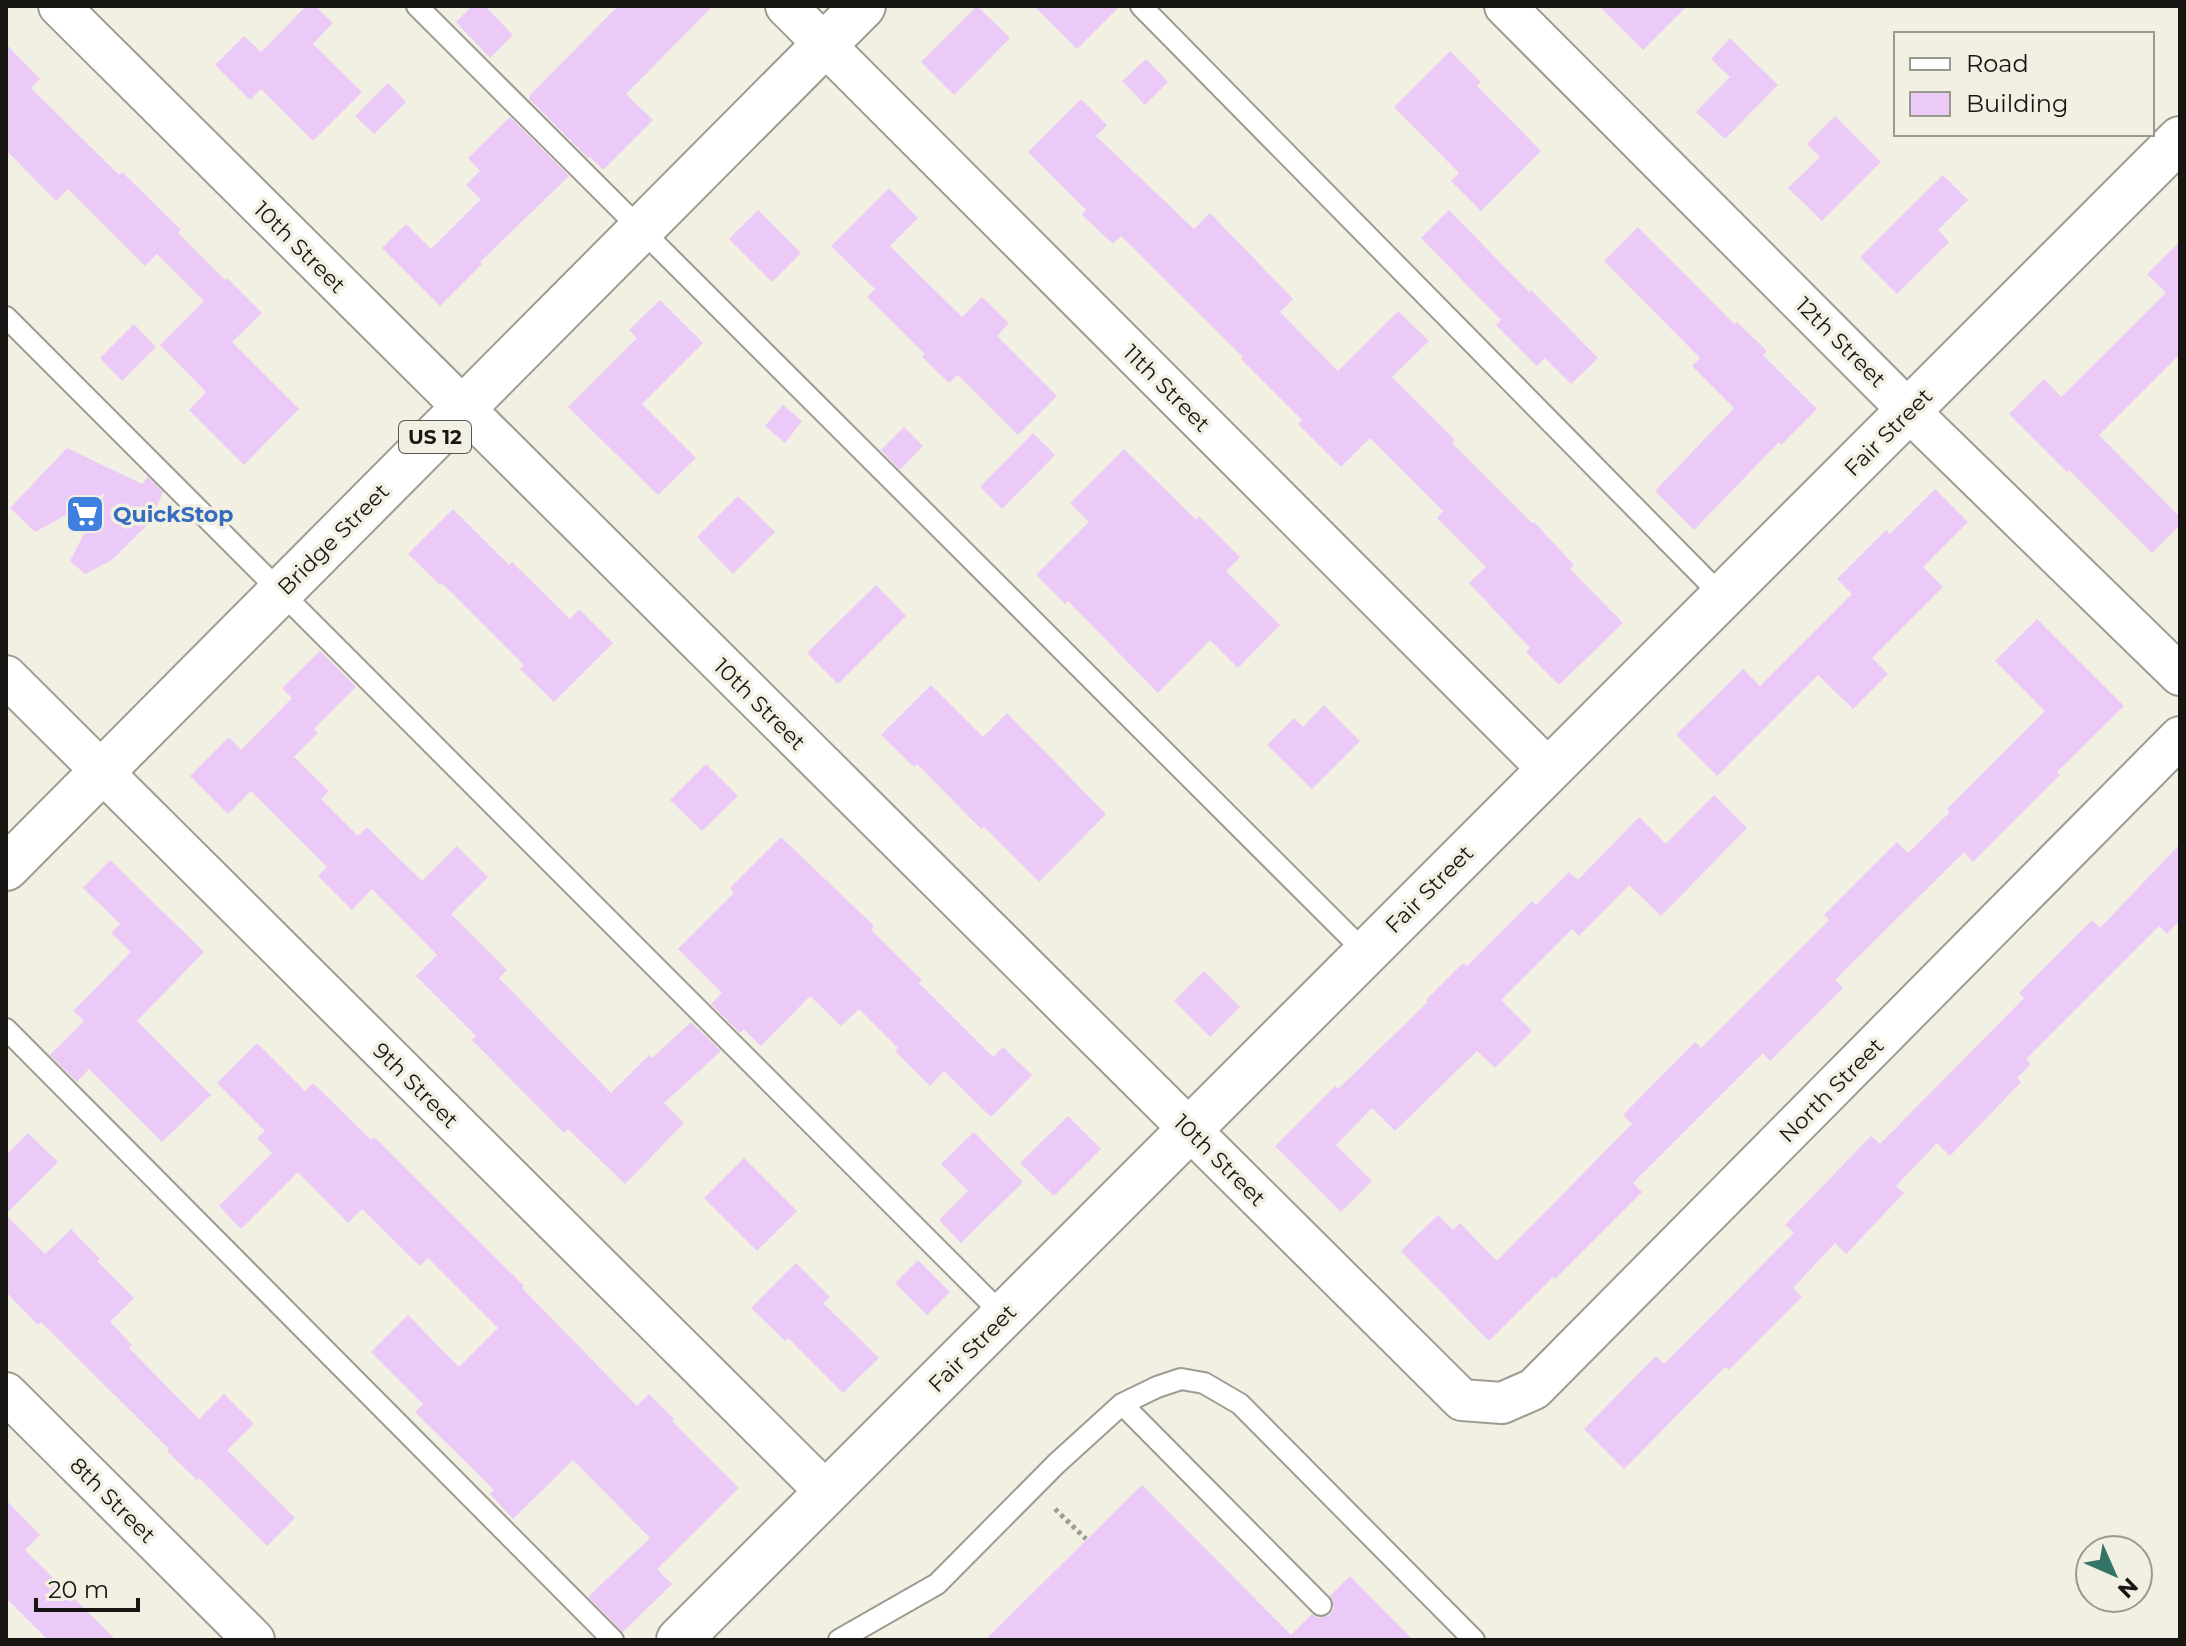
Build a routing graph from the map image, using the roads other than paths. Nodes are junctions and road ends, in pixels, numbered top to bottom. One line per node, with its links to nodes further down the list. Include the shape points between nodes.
1 (59, 6): 11 (street, 10th Street)
2 (417, 6): 9 (lane)
3 (786, 6): 7 (street, 11th Street)
4 (863, 6): 7 (main road, Bridge Street / US 12)
5 (1141, 6): 14 (lane)
6 (1505, 6): 12 (street, 12th Street)
7 (824, 45): 9 (main road, Bridge Street / US 12); 18 (street, 11th Street)
8 (2180, 139): 12 (main road, Fair Street)
9 (640, 230): 11 (main road, Bridge Street / US 12); 21 (lane)
10 (6, 317): 13 (lane)
11 (463, 409): 13 (main road, Bridge Street / US 12); 23 (street, 10th Street)
12 (1909, 411): 14 (main road, Fair Street); 15 (street, 12th Street)
13 (281, 592): 19 (main road, Bridge Street / US 12); 24 (lane)
14 (1723, 597): 18 (main road, Fair Street)
15 (2180, 675)
16 (6, 676): 19 (street, 9th Street)
17 (2180, 737): 26 (street, North Street, via 1534,1389 1502,1403)
18 (1549, 770): 21 (main road, Fair Street)
19 (102, 772): 20 (main road, Bridge Street / US 12); 28 (street, 9th Street)
20 (6, 868)
21 (1366, 953): 23 (main road, Fair Street)
22 (6, 1029): 31 (lane)
23 (1189, 1130): 24 (main road, Fair Street); 26 (street, 10th Street)
24 (1004, 1316): 28 (main road, Fair Street)
25 (6, 1393): 30 (street, 8th Street)
26 (1462, 1400)
27 (1122, 1404): 29 (lane); 33 (lane, via 937,1584); 34 (lane, via 1181,1379 1204,1383 1240,1404)
28 (827, 1493): 32 (main road, Fair Street)
29 (1321, 1605)
30 (254, 1640)
31 (613, 1640)
32 (679, 1640)
33 (839, 1640)
34 (1474, 1640)

